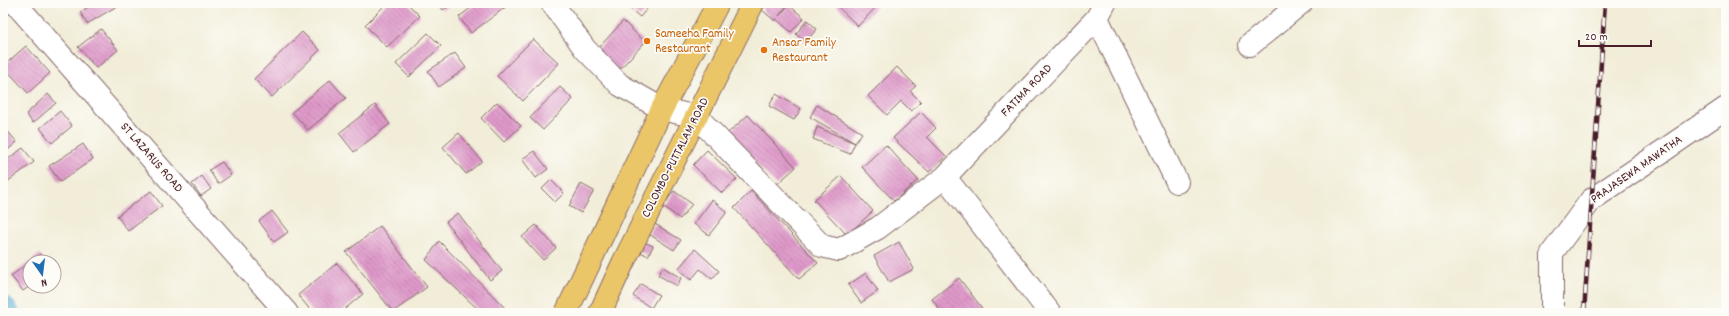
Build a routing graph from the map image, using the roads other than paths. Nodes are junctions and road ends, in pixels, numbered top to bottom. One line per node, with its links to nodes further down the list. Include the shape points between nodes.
1 (15, 3): 13 (street, ST LAZARUS ROAD)
2 (552, 3): 9 (street, via 584,49 620,85)
3 (718, 3): 9 (highway)
4 (753, 3): 10 (highway, COLOMBO-PUTTALAM ROAD)
5 (1300, 3): 7 (street)
6 (1101, 11): 11 (street, FATIMA ROAD); 12 (street)
7 (1250, 45)
8 (1726, 108): 17 (street, PRAJASEWA MAWATHA, via 1591,200 1552,252)
9 (662, 109): 10 (street); 14 (highway)
10 (697, 117): 11 (street, FATIMA ROAD, via 822,246 839,250 878,228); 15 (highway, COLOMBO-PUTTALAM ROAD)
11 (945, 177): 16 (street)
12 (1177, 182)
13 (287, 313)
14 (566, 313)
15 (600, 313)
16 (1050, 313)
17 (1552, 313)

